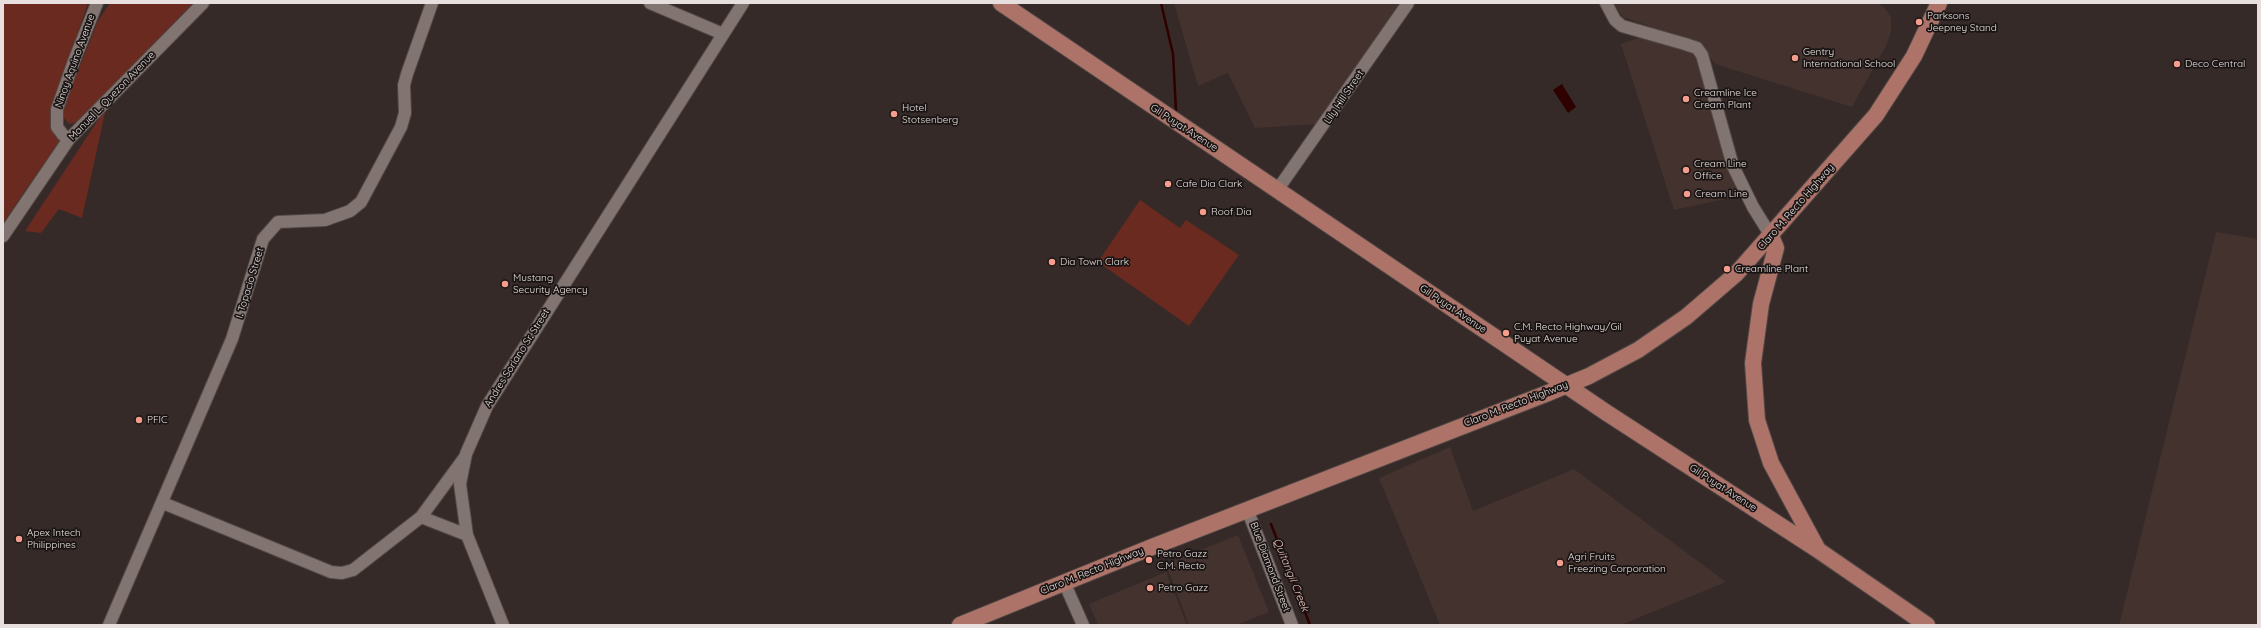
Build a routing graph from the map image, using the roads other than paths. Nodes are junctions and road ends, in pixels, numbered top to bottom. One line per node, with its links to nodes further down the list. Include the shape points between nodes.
1 (97, 3): 11 (street, Ninoy Aquino Avenue, via 57,109 58,127)
2 (203, 3): 11 (street, Manuel L. Quezon Avenue)
3 (432, 3): 17 (street, I. Topacio Street, via 404,85 405,113 401,127 361,202 350,211 325,220 278,222 263,239 232,339)
4 (650, 3): 10 (street)
5 (743, 3): 10 (street, Andres Soriano Sr. Street)
6 (1001, 3): 12 (main road, Gil Puyat Avenue)
7 (1408, 3): 12 (street, Lily Hill Street)
8 (1606, 3): 14 (street, via 1614,20 1622,26 1697,48 1702,55 1734,171)
9 (1939, 3): 14 (main road, Claro M. Recto Highway, via 1914,56 1876,115)
10 (723, 34): 16 (street, Andres Soriano Sr. Street, via 487,406)
11 (69, 139): 13 (street, Manuel L. Quezon Avenue)
12 (1278, 189): 15 (main road, Gil Puyat Avenue)
13 (3, 236)
14 (1771, 236): 15 (main road, Claro M. Recto Highway, via 1724,286 1672,328 1617,362); 21 (main road, via 1776,248 1761,304 1753,363 1757,420 1771,463)
15 (1568, 385): 18 (main road, Claro M. Recto Highway); 21 (main road, Gil Puyat Avenue)
16 (466, 454): 19 (street); 20 (street, Andres Soriano Sr. Street, via 460,484)
17 (163, 503): 19 (street, via 331,572 342,573 353,570); 23 (street, I. Topacio Street)
18 (1247, 509): 22 (main road, Claro M. Recto Highway); 27 (street, Blue Diamond Street)
19 (421, 517): 20 (street)
20 (467, 535): 24 (street, Andres Soriano Sr. Street)
21 (1818, 550): 28 (main road, Gil Puyat Avenue)
22 (1064, 582): 25 (main road, Claro M. Recto Highway); 26 (street)
23 (109, 625)
24 (503, 625)
25 (960, 625)
26 (1082, 625)
27 (1292, 625)
28 (1927, 625)

